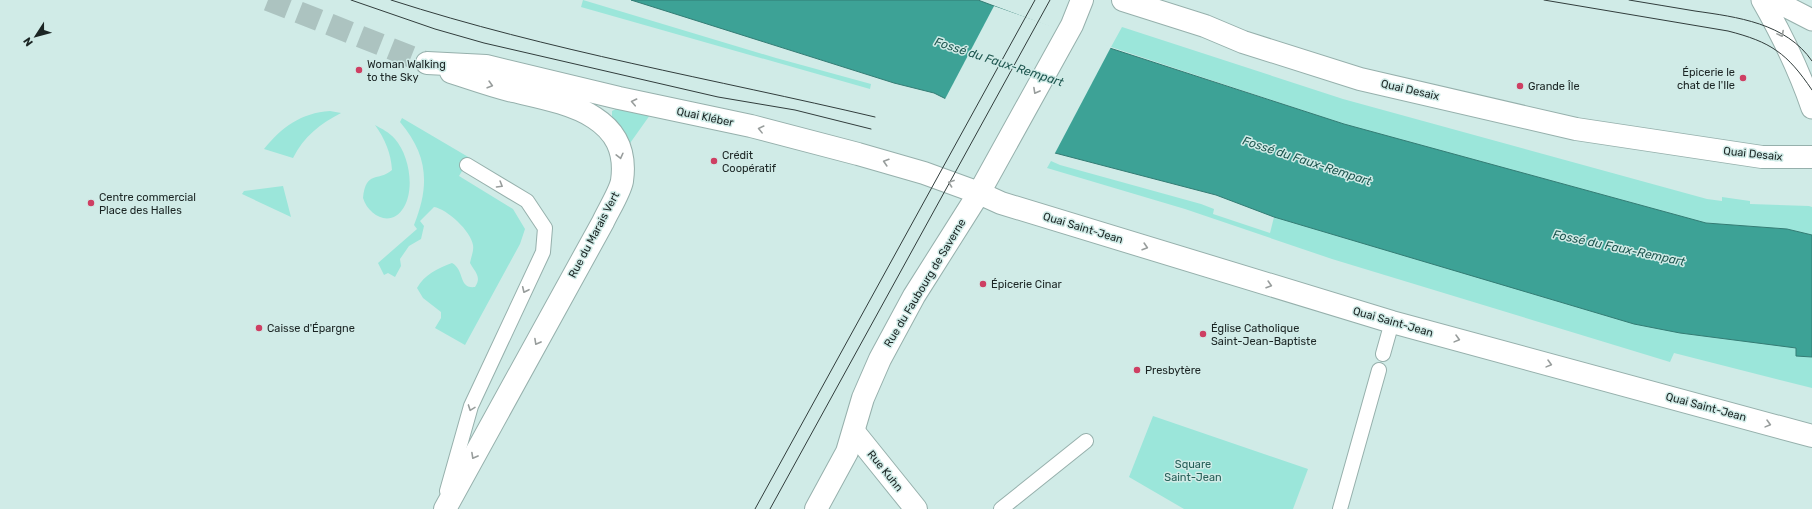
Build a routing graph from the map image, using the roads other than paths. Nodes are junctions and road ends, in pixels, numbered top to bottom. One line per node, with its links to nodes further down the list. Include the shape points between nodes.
1 (1082, 0): 10 (street, Rue du Faubourg de Saverne, one-way to 10, via 1068,32)
2 (1123, 0): 8 (street, Quai Desaix, via 1360,79 1576,129 1705,148 1724,144 1773,148)
3 (1762, 0): 7 (street, one-way to 7, via 1782,34)
4 (1773, 0): 5 (street)
5 (1812, 20)
6 (427, 63): 10 (street, Quai Kléber, one-way to 6, via 924,173 751,126 618,98 486,66); 17 (street, Rue du Marais Vert, one-way to 17, via 488,85 583,110 599,119 615,137 622,160 622,182 603,222)
7 (1812, 108)
8 (1807, 157)
9 (467, 165): 17 (lane, one-way to 17, via 527,201 545,228 543,252 470,406)
10 (979, 193): 11 (street, Quai Saint-Jean, one-way to 11, via 1001,203); 14 (street, Rue du Faubourg de Saverne, via 914,296 880,359 863,398)
11 (1392, 322): 12 (lane); 15 (street, Quai Saint-Jean, one-way to 15)
12 (1384, 354)
13 (1379, 370): 21 (lane)
14 (854, 432): 18 (street, Rue du Faubourg de Saverne, via 847,452); 19 (street, Rue Kuhn)
15 (1812, 436)
16 (1086, 441): 20 (lane)
17 (444, 509)
18 (816, 509)
19 (916, 509)
20 (1001, 509)
21 (1340, 509)

